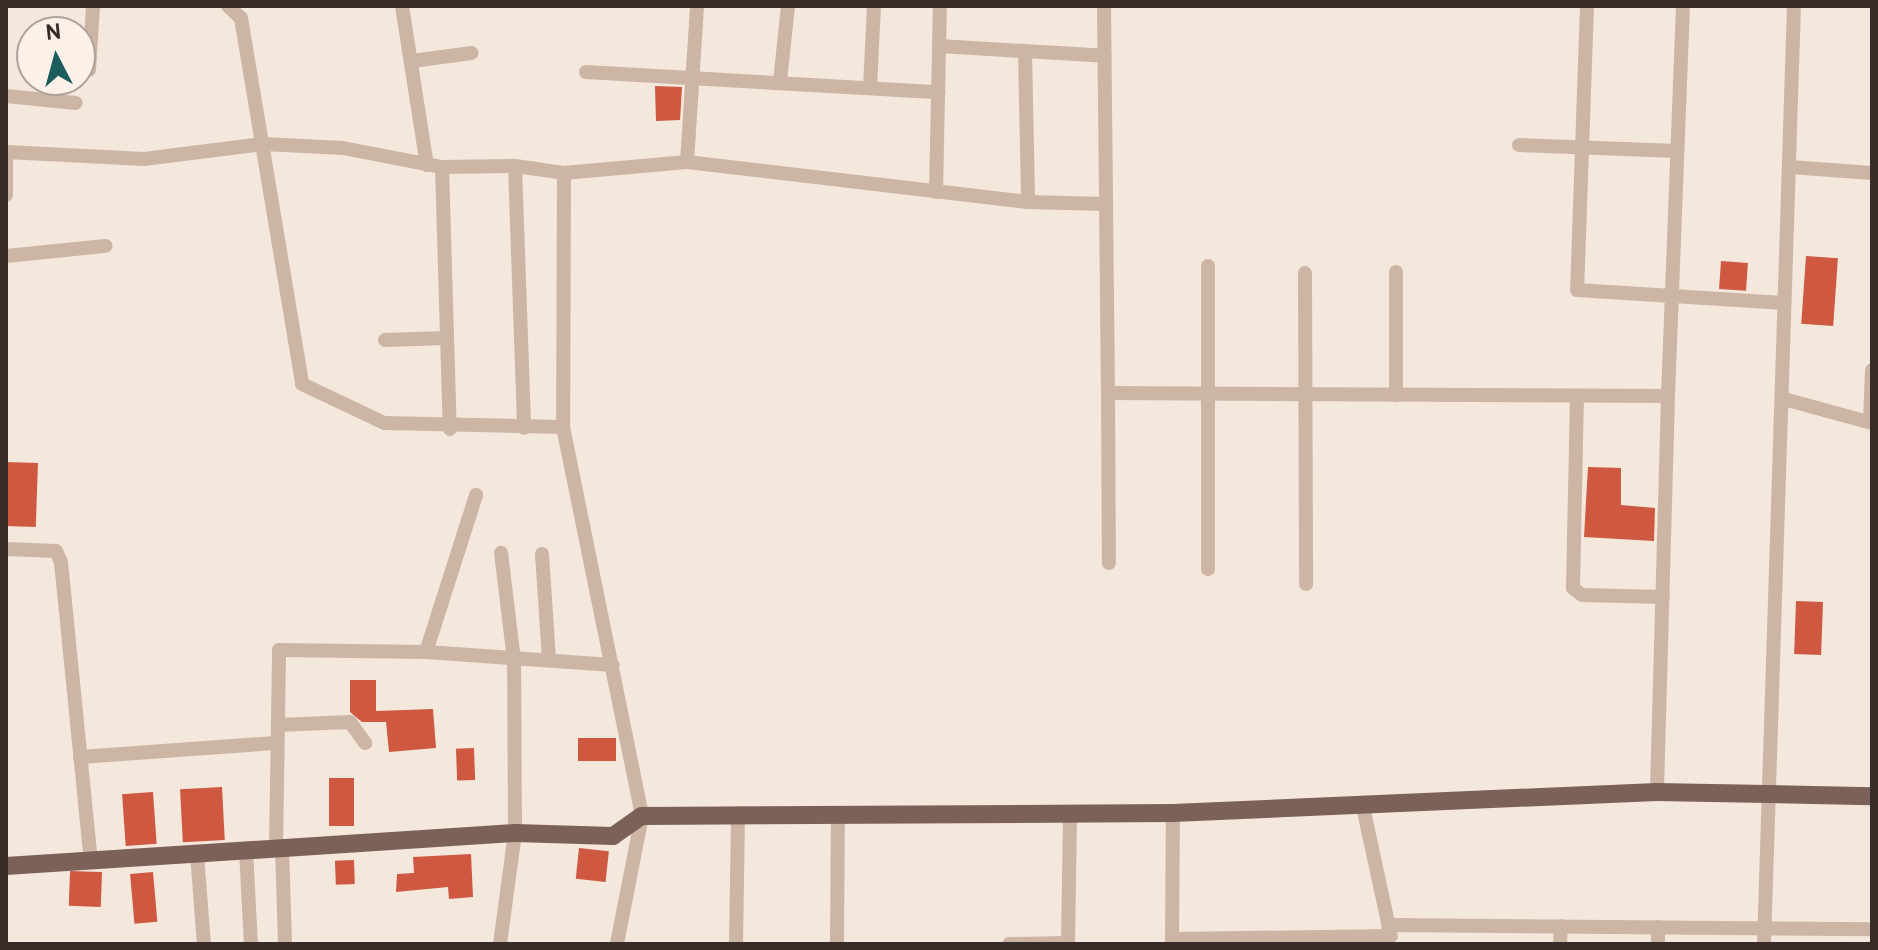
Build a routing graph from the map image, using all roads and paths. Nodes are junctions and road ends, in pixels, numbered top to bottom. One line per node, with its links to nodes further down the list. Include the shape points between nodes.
1 (228, 6): 23 (street, via 241,18)
2 (402, 6): 15 (street)
3 (697, 6): 17 (street)
4 (788, 6): 18 (street)
5 (874, 6): 19 (street)
6 (940, 6): 11 (street)
7 (1104, 6): 14 (street)
8 (1587, 6): 25 (street)
9 (1683, 6): 26 (street)
10 (1794, 6): 30 (street)
11 (939, 46): 13 (street); 20 (street)
12 (471, 53): 15 (street)
13 (1025, 53): 14 (street); 35 (street)
14 (1105, 56): 36 (street)
15 (412, 61): 28 (street)
16 (586, 72): 17 (street)
17 (695, 75): 18 (street); 27 (street)
18 (780, 81): 19 (street)
19 (870, 87): 20 (street)
20 (938, 92): 33 (street)
21 (6, 96): 22 (street)
22 (76, 103)
23 (263, 144): 28 (street, via 343,148); 34 (street, via 144,159 6,152); 57 (street, via 302,384 384,423)
24 (1519, 145): 25 (street)
25 (1580, 147): 26 (street); 42 (street, via 1577,290)
26 (1677, 151): 42 (street)
27 (687, 162): 31 (street); 33 (street)
28 (435, 166): 29 (street); 44 (street)
29 (515, 166): 31 (street); 56 (street)
30 (1790, 167): 32 (street); 43 (street)
31 (564, 173): 55 (street)
32 (1872, 173)
33 (936, 192): 35 (street)
34 (6, 195)
35 (1028, 202): 36 (street)
36 (1106, 204): 47 (street)
37 (105, 246): 38 (street)
38 (6, 256)
39 (1208, 266): 48 (street)
40 (1396, 272): 50 (street)
41 (1305, 273): 49 (street)
42 (1671, 298): 43 (street); 52 (street)
43 (1785, 303): 53 (street)
44 (447, 338): 45 (street); 57 (street)
45 (385, 340)
46 (1872, 370): 54 (street)
47 (1108, 393): 48 (street); 62 (street)
48 (1208, 394): 49 (street); 63 (street)
49 (1307, 394): 50 (street); 64 (street)
50 (1396, 395): 51 (street)
51 (1577, 396): 52 (street); 65 (street, via 1573,588 1582,595)
52 (1668, 396): 65 (street)
53 (1784, 399): 54 (street); 75 (street)
54 (1871, 422)
55 (563, 427): 56 (street); 69 (street)
56 (524, 428): 57 (street)
57 (450, 429)
58 (476, 495): 66 (street)
59 (6, 549): 73 (street, via 56,551 61,562)
60 (501, 553): 67 (street)
61 (542, 554): 68 (street)
62 (1109, 563)
63 (1208, 569)
64 (1306, 584)
65 (1663, 597): 74 (street)
66 (426, 652): 67 (street); 70 (street, via 279,650)
67 (514, 660): 68 (street); 83 (street)
68 (549, 660): 69 (street)
69 (613, 665): 82 (street)
70 (278, 725): 71 (street); 72 (street, via 350,722)
71 (276, 743): 73 (street); 84 (street)
72 (365, 743)
73 (80, 757): 87 (street)
74 (1657, 792): 75 (main road); 77 (main road)
75 (1768, 794): 76 (main road); 91 (street)
76 (1872, 796)
77 (1363, 807): 80 (main road); 93 (street)
78 (738, 813): 79 (main road); 82 (main road); 100 (street)
79 (838, 813): 81 (main road); 101 (street)
80 (1173, 813): 81 (main road); 94 (street)
81 (1070, 815): 103 (street)
82 (642, 816): 83 (main road, via 613,836); 99 (street)
83 (515, 833): 84 (main road); 98 (street)
84 (279, 848): 85 (main road); 97 (street)
85 (246, 850): 86 (main road); 96 (street)
86 (197, 854): 87 (main road); 95 (street)
87 (91, 862): 88 (main road)
88 (6, 866)
89 (1561, 926): 90 (street); 93 (street); 104 (street)
90 (1658, 927): 91 (street); 105 (street)
91 (1765, 928): 92 (street); 106 (street)
92 (1869, 934)
93 (1391, 935): 94 (street)
94 (1172, 942)
95 (204, 944)
96 (251, 944)
97 (285, 944)
98 (500, 944)
99 (617, 944)
100 (736, 944)
101 (837, 944)
102 (1009, 944): 103 (street)
103 (1068, 944)
104 (1560, 944)
105 (1658, 944)
106 (1764, 944)

